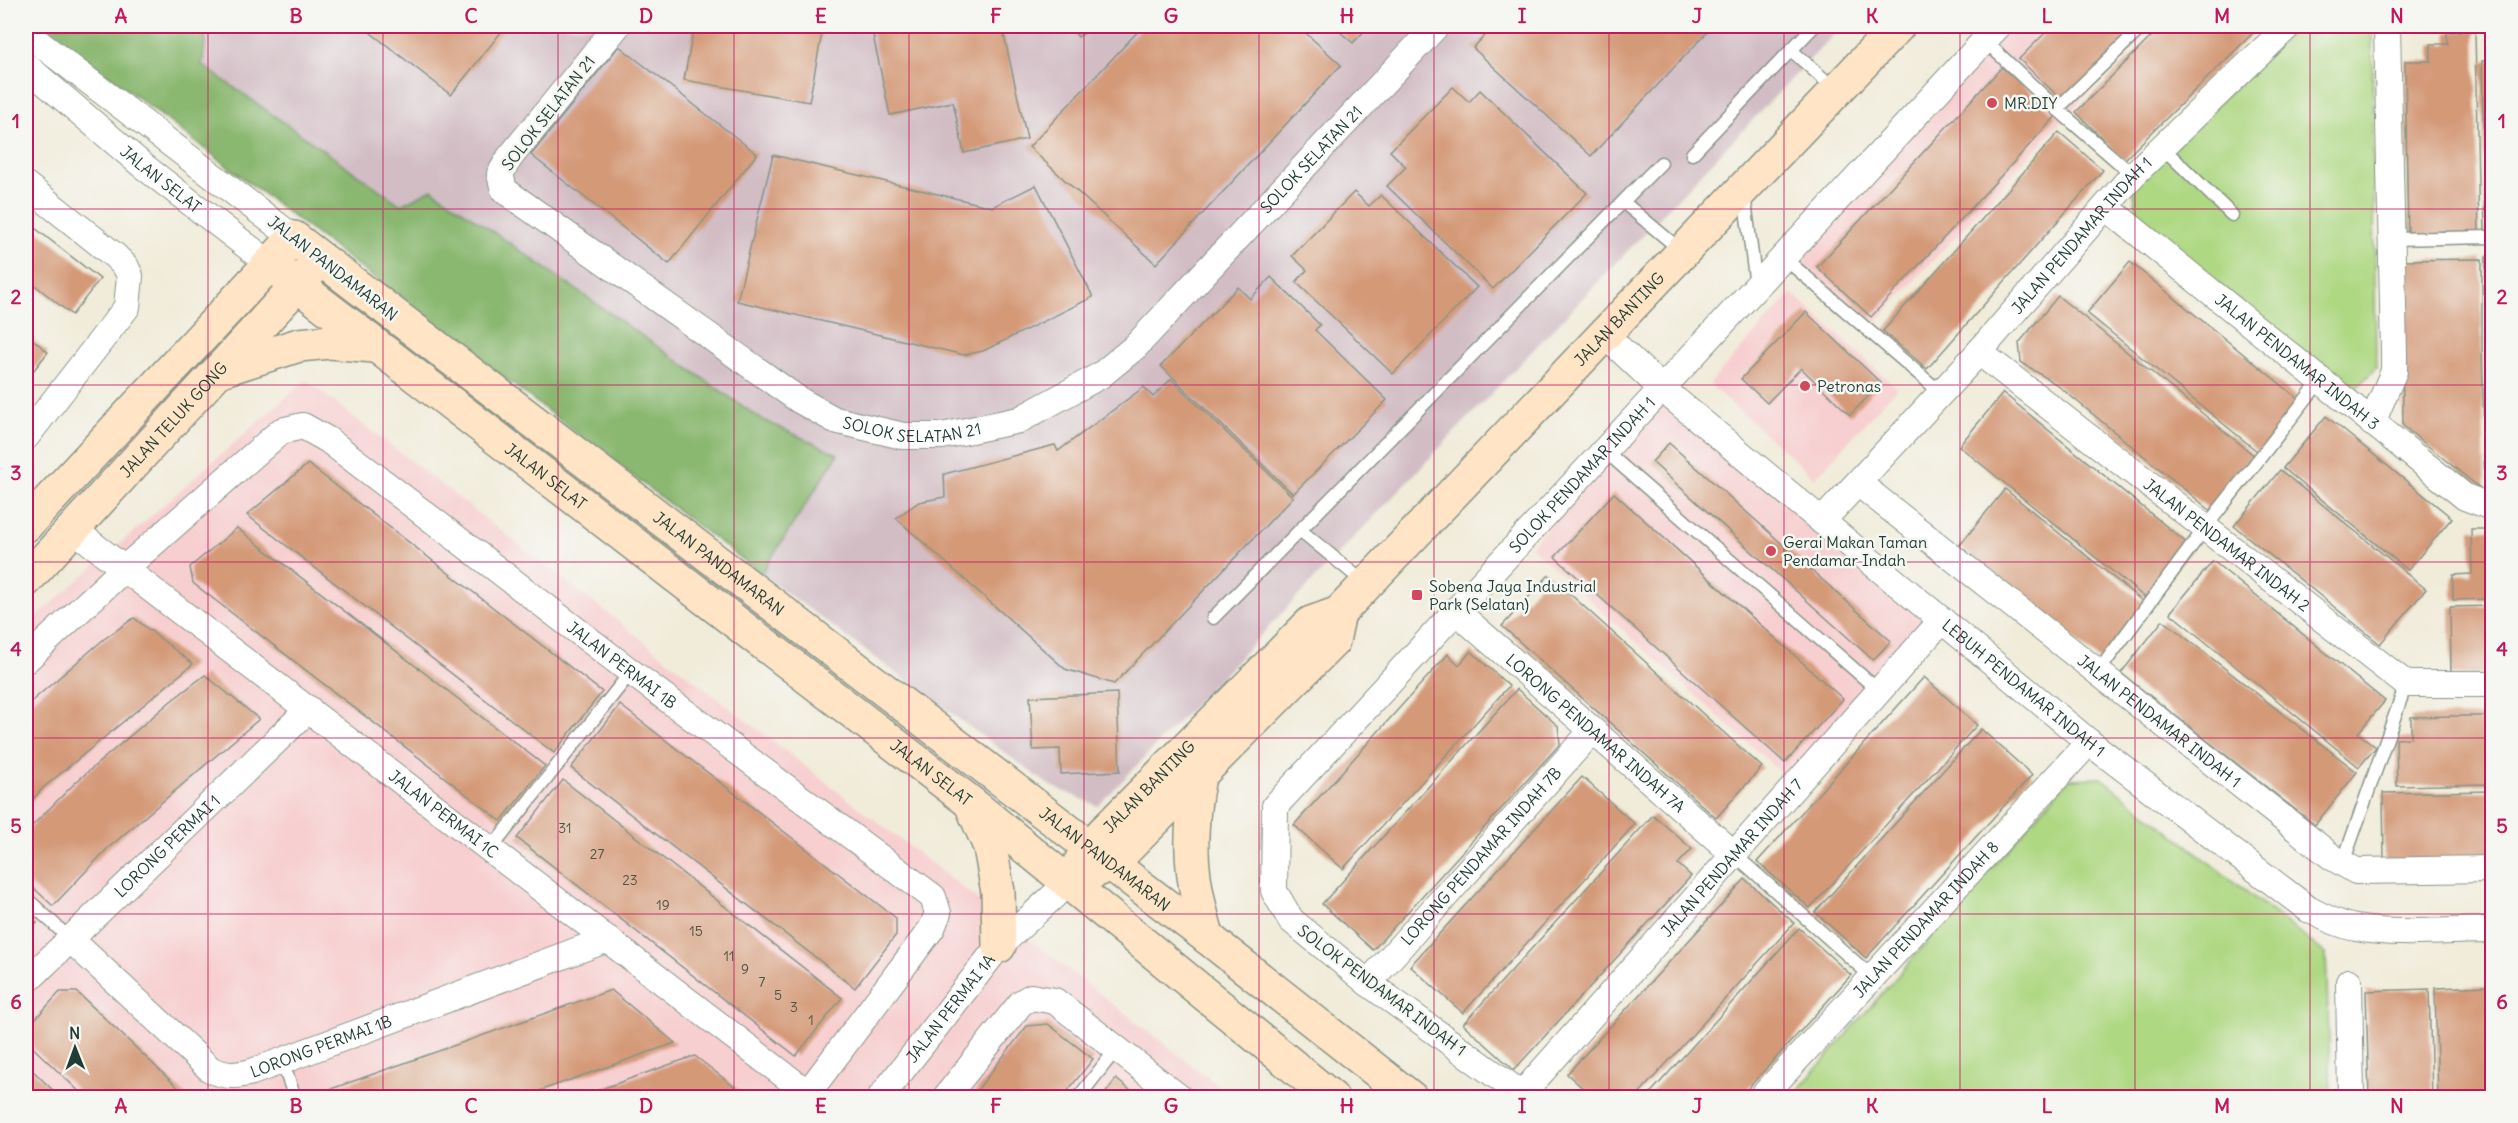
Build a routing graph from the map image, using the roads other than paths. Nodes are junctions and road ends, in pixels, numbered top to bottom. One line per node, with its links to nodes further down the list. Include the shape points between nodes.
1 (617, 26): 2 (street, SOLOK SELATAN 21, via 510,157 500,174 504,190 799,400 835,420 903,436 942,436 1019,420 1101,375 1135,347)
2 (1436, 26)
3 (1814, 26): 10 (lane)
4 (1898, 26): 12 (main road, JALAN BANTING)
5 (2143, 26): 13 (lane)
6 (2288, 26): 14 (street, JALAN PENDAMAR INDAH 1)
7 (2387, 26): 25 (street)
8 (26, 33): 24 (street, JALAN PANDAMARAN)
9 (1991, 33): 13 (lane); 27 (street, SOLOK PENDAMAR INDAH 1)
10 (1791, 50): 12 (lane); 15 (lane)
11 (26, 66): 29 (street, JALAN SELAT, via 141,165)
12 (1837, 90): 19 (main road, JALAN BANTING)
13 (2058, 109): 17 (lane)
14 (2162, 147): 17 (street, JALAN PENDAMAR INDAH 1); 22 (lane)
15 (1692, 154)
16 (1661, 163): 20 (lane)
17 (2133, 175): 21 (street, JALAN PENDAMAR INDAH 1)
18 (26, 185): 40 (street, via 115,256 130,276 127,307)
19 (1743, 189): 26 (main road, JALAN BANTING); 30 (lane)
20 (1623, 202): 26 (lane); 48 (lane)
21 (2106, 207): 34 (street, JALAN PENDAMAR INDAH 1); 36 (street, JALAN PENDAMAR INDAH 3)
22 (2232, 215)
23 (2493, 237): 25 (lane)
24 (294, 238): 28 (main road, JALAN PANDAMARAN); 29 (main road)
25 (2392, 239): 39 (street, via 2394,371)
26 (1684, 253): 32 (main road, JALAN BANTING)
27 (1783, 256): 30 (street, SOLOK PENDAMAR INDAH 1); 38 (lane)
28 (321, 259): 31 (main road, JALAN TELUK GONG); 69 (main road, JALAN PANDAMARAN)
29 (270, 264): 31 (main road, JALAN SELAT); 45 (main road)
30 (1756, 285): 37 (street, SOLOK PENDAMAR INDAH 1)
31 (298, 286): 33 (main road, JALAN SELAT); 35 (main road, JALAN TELUK GONG)
32 (1604, 334): 37 (street, LEBUH PENDAMAR INDAH 1); 51 (main road, JALAN BANTING)
33 (374, 346): 35 (main road, via 330,342 299,345); 66 (main road, JALAN SELAT)
34 (1978, 352): 38 (street, JALAN PENDAMAR INDAH 1); 46 (street, JALAN PENDAMAR INDAH 2)
35 (219, 371): 47 (main road, JALAN TELUK GONG)
36 (2320, 381): 39 (street, JALAN PENDAMAR INDAH 3); 46 (lane)
37 (1661, 388): 41 (street, SOLOK PENDAMAR INDAH 1); 44 (street, LEBUH PENDAMAR INDAH 1)
38 (1940, 392): 42 (street, JALAN PENDAMAR INDAH 1)
39 (2372, 423): 43 (street, JALAN PENDAMAR INDAH 3, via 2465,497)
40 (28, 430)
41 (1604, 450): 52 (street, SOLOK PENDAMAR INDAH 1); 61 (lane)
42 (1858, 483): 44 (street, JALAN PENDAMAR INDAH 1); 58 (street, JALAN PENDAMAR INDAH 1)
43 (2493, 507)
44 (1822, 521): 55 (street, LEBUH PENDAMAR INDAH 1)
45 (26, 525)
46 (2205, 528): 58 (lane); 59 (street, JALAN PENDAMAR INDAH 2)
47 (74, 530): 49 (street, JALAN PERMAI 1C); 50 (main road, JALAN TELUK GONG)
48 (1300, 530): 51 (lane); 54 (lane)
49 (124, 568): 56 (street, JALAN PERMAI 1B); 57 (street, JALAN PERMAI 1B, via 281,431 303,426 328,440); 62 (street, JALAN PERMAI 1C)
50 (26, 580)
51 (1366, 585): 53 (main road, JALAN BANTING)
52 (1457, 612): 63 (street, LORONG PENDAMAR INDAH 7A); 82 (street, SOLOK PENDAMAR INDAH 1, via 1275,806 1274,891 1291,920)
53 (1339, 613): 65 (main road, JALAN BANTING, via 1333,641); 69 (main road, JALAN BANTING, via 1311,623)
54 (1213, 618)
55 (1942, 620): 61 (street, JALAN PENDAMAR INDAH 7); 64 (street, LEBUH PENDAMAR INDAH 1)
56 (26, 660)
57 (632, 672): 67 (lane); 86 (street, JALAN PERMAI 1B, via 933,897 938,913 932,928)
58 (2098, 672): 70 (street, JALAN PENDAMAR INDAH 1)
59 (2406, 684): 60 (street); 70 (lane)
60 (2493, 684)
61 (1879, 691): 68 (street, JALAN PENDAMAR INDAH 7)
62 (309, 709): 67 (street, JALAN PERMAI 1C); 76 (street, LORONG PERMAI 1)
63 (1592, 731): 68 (street, LORONG PENDAMAR INDAH 7A); 82 (street, LORONG PENDAMAR INDAH 7B)
64 (2089, 742): 74 (street, LEBUH PENDAMAR INDAH 1, via 2308,909 2332,921 2378,931); 79 (street, JALAN PENDAMAR INDAH 8)
65 (1199, 776): 69 (main road, JALAN BANTING); 75 (main road, via 1191,813 1190,851 1195,895)
66 (971, 802): 72 (main road, JALAN SELAT); 78 (main road, via 990,847 998,892)
67 (491, 849): 77 (street, JALAN PERMAI 1C)
68 (1734, 855): 79 (lane); 87 (street, JALAN PENDAMAR INDAH 7)
69 (1100, 856): 72 (main road, JALAN BANTING); 75 (main road, JALAN PANDAMARAN)
70 (2343, 863): 71 (street, JALAN PENDAMAR INDAH 1, via 2356,871)
71 (2493, 869)
72 (1070, 881): 78 (street, JALAN PERMAI 1A); 85 (main road)
73 (26, 898): 76 (lane)
74 (2493, 930)
75 (1208, 938): 93 (main road, JALAN PANDAMARAN)
76 (70, 939): 80 (street, LORONG PERMAI 1); 84 (street, LORONG PERMAI 1B, via 210,1069 223,1076 235,1076)
77 (608, 939): 84 (street, LORONG PERMAI 1B); 86 (street, JALAN PERMAI 1C)
78 (999, 946): 89 (street, JALAN PERMAI 1A)
79 (1872, 977): 94 (street, JALAN PENDAMAR INDAH 8)
80 (26, 982)
81 (2349, 982): 95 (street)
82 (1368, 983): 87 (street, SOLOK PENDAMAR INDAH 1)
83 (1117, 1048): 90 (street, via 1055,1001 1031,997 1021,1003); 91 (lane); 92 (street)
84 (282, 1061): 88 (lane)
85 (1318, 1093)
86 (809, 1096)
87 (1525, 1096)
88 (295, 1098)
89 (880, 1098)
90 (945, 1098)
91 (1078, 1098)
92 (1180, 1098)
93 (1411, 1098)
94 (1761, 1098)
95 (2351, 1098)

